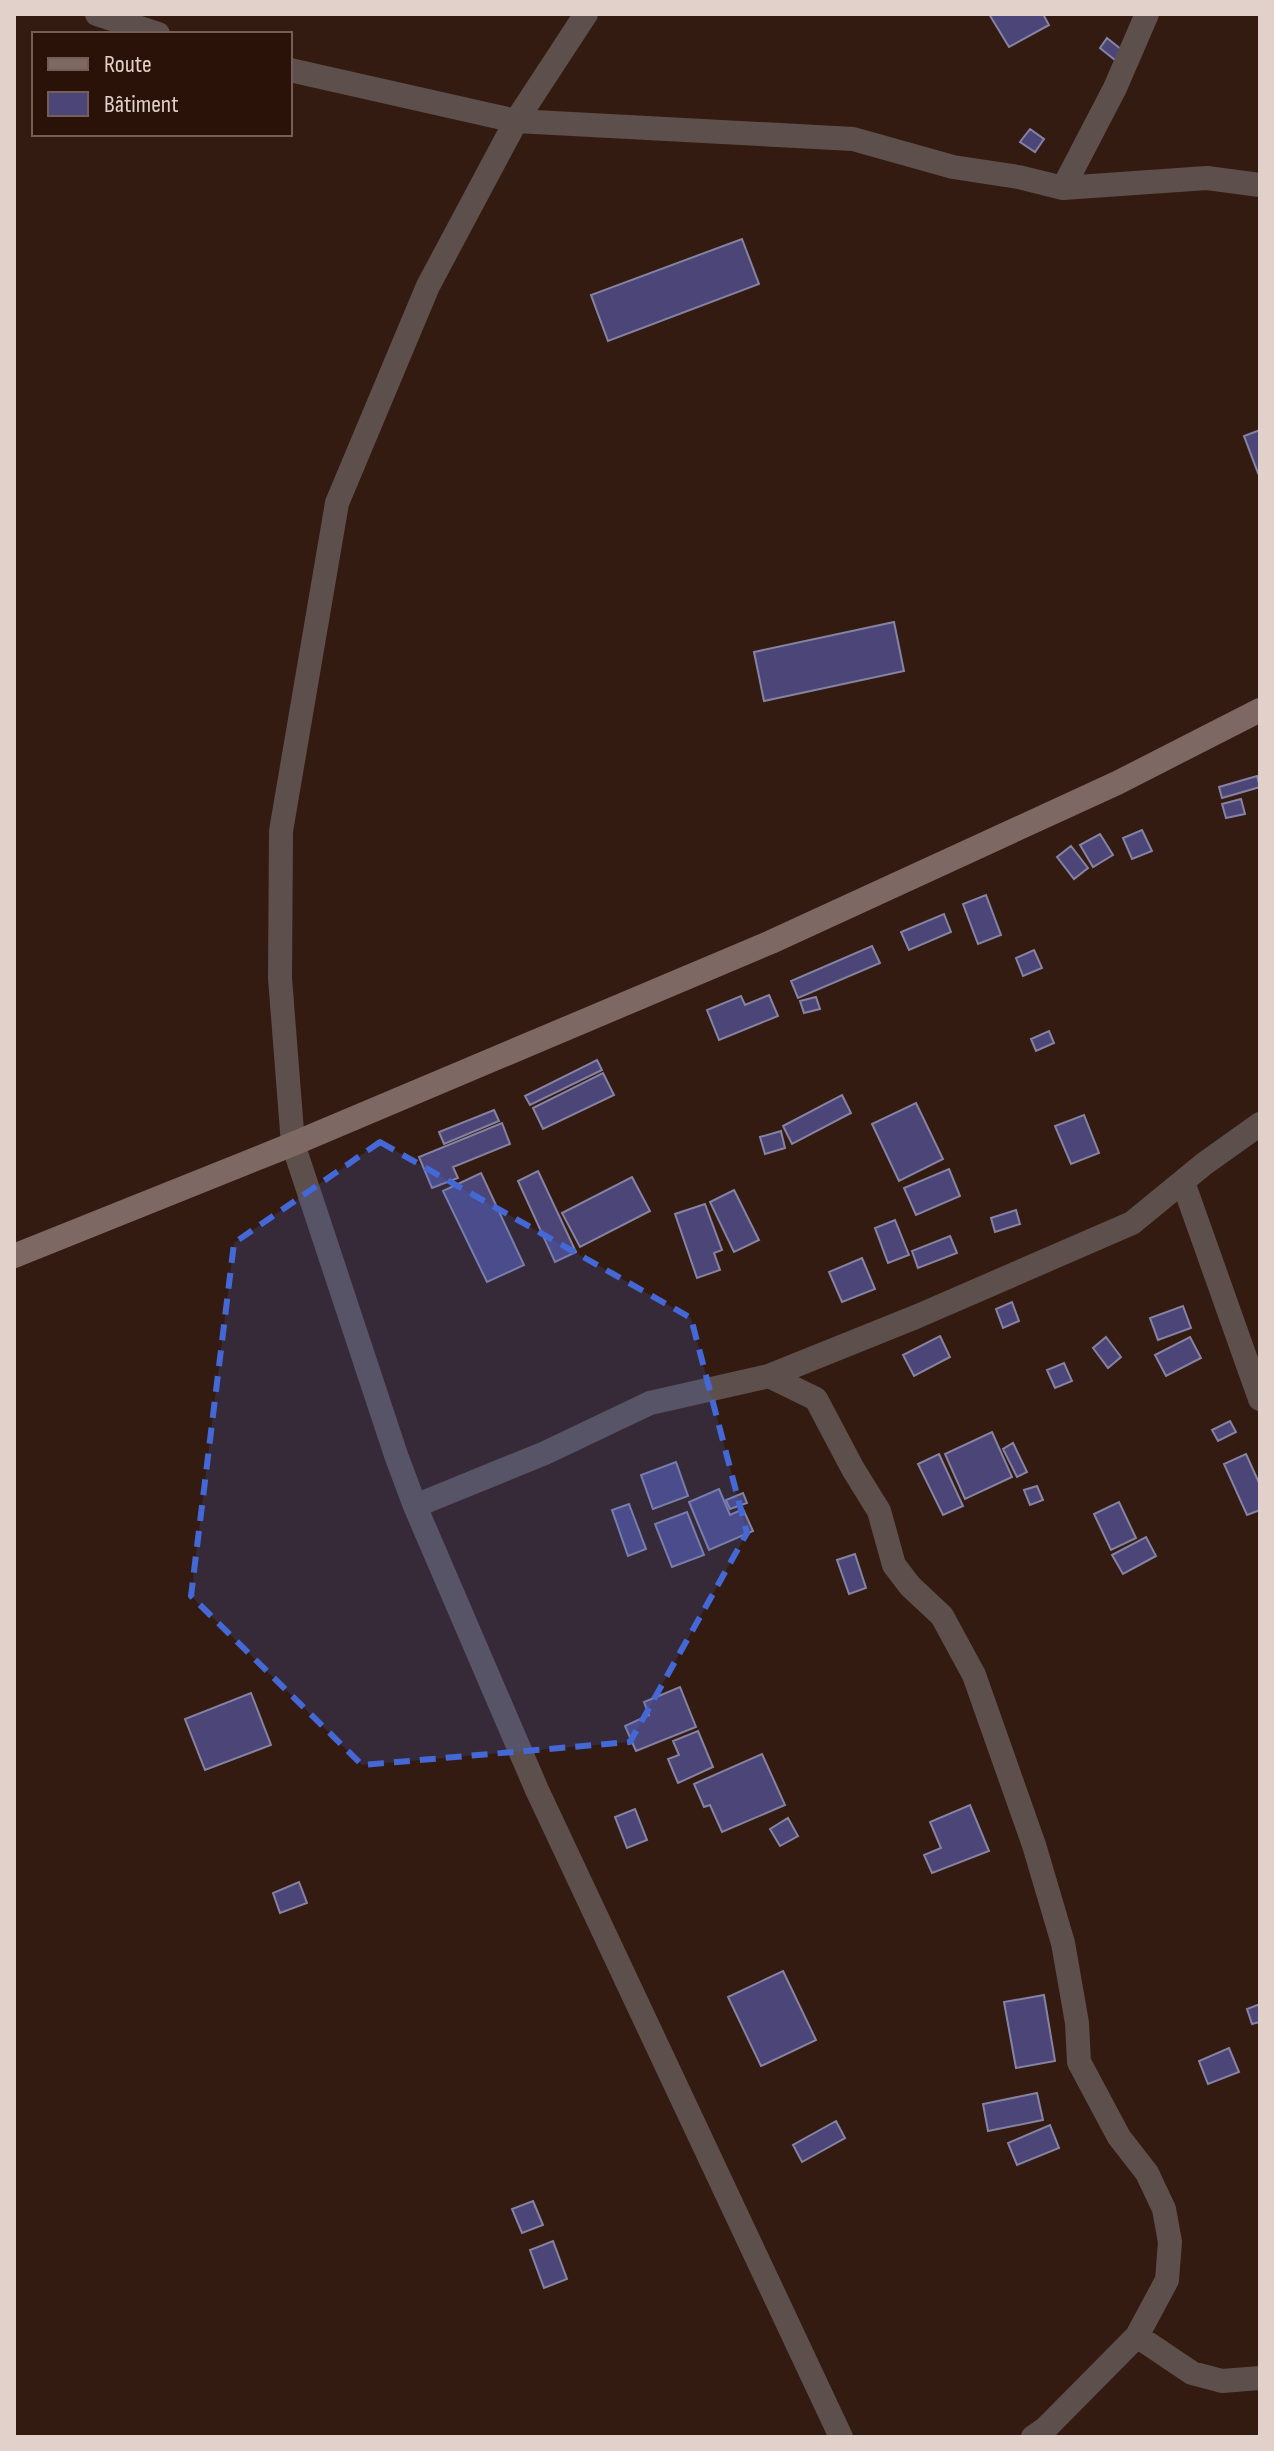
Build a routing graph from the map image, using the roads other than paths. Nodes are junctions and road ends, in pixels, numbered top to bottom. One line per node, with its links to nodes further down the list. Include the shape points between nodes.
1 (97, 14): 4 (street)
2 (586, 14): 6 (street)
3 (1147, 14): 8 (street)
4 (152, 32)
5 (292, 70): 6 (street)
6 (516, 121): 8 (street, via 853,139 953,167); 11 (street, via 428,286 337,503 281,831 280,978)
7 (1260, 185): 8 (street, via 1207,178)
8 (1063, 188)
9 (1260, 710): 11 (street, via 1117,783 771,942)
10 (1260, 1124): 12 (street)
11 (293, 1144): 13 (street); 16 (street)
12 (1183, 1182): 14 (street, via 1132,1223); 15 (street)
13 (14, 1256)
14 (769, 1376): 16 (street, via 650,1403); 17 (street, via 816,1399 879,1511 894,1565 942,1616 974,1675 1063,1943 1079,2062 1164,2209 1170,2242 1167,2280)
15 (1260, 1399)
16 (415, 1506): 19 (street, via 537,1790)
17 (1137, 2336): 18 (street, via 1192,2373 1222,2381); 20 (street)
18 (1260, 2378)
19 (841, 2437)
20 (1033, 2437)

